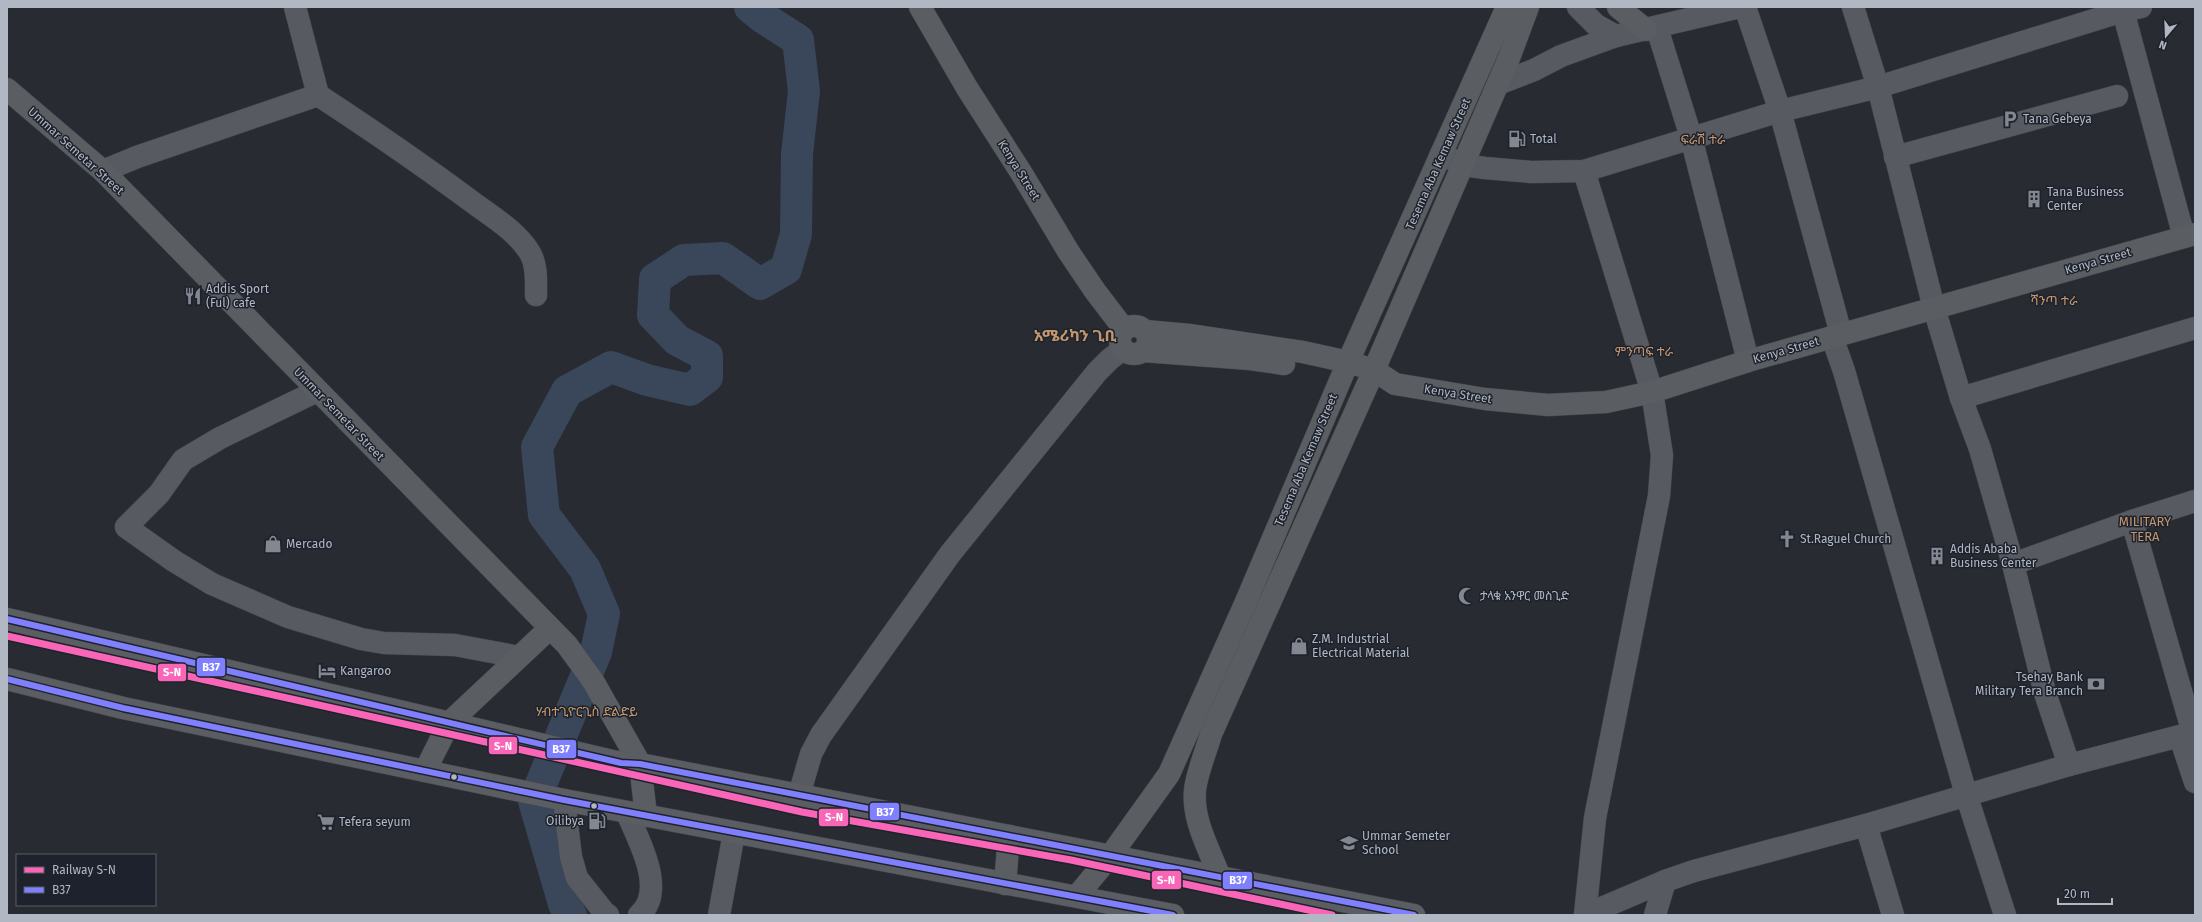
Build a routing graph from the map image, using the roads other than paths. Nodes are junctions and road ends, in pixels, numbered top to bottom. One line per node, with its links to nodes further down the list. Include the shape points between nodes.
1 (296, 7): 16 (street)
2 (920, 7): 30 (main road, Kenya Street, via 1068,251 1095,291)
3 (1507, 7): 20 (main road, Tesema Aba Kemaw Street)
4 (1528, 7): 13 (main road, Tesema Aba Kemaw Street)
5 (1578, 7): 12 (street, via 1596,25)
6 (1618, 7): 11 (main road)
7 (1740, 7): 11 (street)
8 (1745, 7): 18 (street)
9 (1853, 7): 14 (street)
10 (2129, 8): 14 (street); 25 (street)
11 (1651, 29): 12 (street); 19 (street)
12 (1616, 36): 13 (street, via 1561,56)
13 (1498, 84): 22 (main road, Tesema Aba Kemaw Street)
14 (1878, 87): 18 (street); 21 (street)
15 (7, 89): 23 (main road, Ummar Semetar Street)
16 (318, 95): 23 (street); 26 (street, via 393,145 501,224 524,245 535,265)
17 (2117, 96): 21 (street)
18 (1780, 111): 19 (street); 29 (street)
19 (1691, 137): 24 (street); 31 (street)
20 (1441, 154): 22 (street); 32 (main road, Tesema Aba Kemaw Street)
21 (1895, 157): 27 (street)
22 (1463, 165): 24 (street, via 1531,172); 33 (main road, Tesema Aba Kemaw Street)
23 (103, 171): 34 (main road, Ummar Semetar Street)
24 (1584, 171): 35 (street)
25 (2190, 235): 27 (main road, Kenya Street)
26 (536, 295)
27 (1934, 308): 29 (main road, Kenya Street); 36 (street)
28 (2195, 328): 36 (street)
29 (1837, 336): 31 (main road, Kenya Street); 50 (street, via 1844,371)
30 (1134, 340): 32 (main road, via 1235,341 1303,352); 51 (street, via 1110,359 1092,378 946,561 821,735 811,754)
31 (1748, 361): 35 (main road, Kenya Street)
32 (1345, 368): 33 (main road, Kenya Street); 57 (main road, Tesema Aba Kemaw Street, via 1245,604 1169,774)
33 (1371, 377): 35 (main road, Kenya Street, via 1395,384 1485,399 1548,405 1606,402); 58 (main road, Tesema Aba Kemaw Street, via 1211,734 1195,790 1196,809 1201,830)
34 (317, 391): 41 (main road, Ummar Semetar Street); 42 (street, via 220,438 184,460 158,494 126,527 212,584 288,617 361,639 384,643 455,646)
35 (1652, 392): 67 (street, via 1662,455 1659,496 1595,818)
36 (1961, 398): 39 (street, via 1980,449)
37 (2195, 501): 38 (street)
38 (2132, 520): 39 (street); 45 (street, via 2173,659)
39 (2013, 564): 47 (street, via 2045,692)
40 (7, 619): 44 (main road)
41 (549, 629): 42 (main road); 46 (main road, Ummar Semetar Street, via 567,645 593,681)
42 (519, 658): 44 (main road)
43 (7, 679): 48 (main road, via 123,708)
44 (449, 723): 46 (main road, via 621,763); 48 (main road)
45 (2189, 734): 47 (street); 49 (street)
46 (640, 764): 51 (main road); 53 (main road)
47 (2069, 765): 50 (street)
48 (425, 771): 52 (main road)
49 (2195, 782)
50 (1966, 794): 54 (street); 70 (street)
51 (799, 795): 56 (main road)
52 (559, 799): 53 (main road); 63 (street, via 577,878)
53 (637, 814): 55 (main road); 64 (street, via 639,842 652,883 652,894)
54 (1866, 825): 59 (street); 69 (street)
55 (734, 833): 60 (main road); 62 (street)
56 (1008, 836): 57 (main road); 60 (main road)
57 (1111, 855): 58 (main road); 61 (main road, Tesema Aba Kemaw Street)
58 (1220, 878): 66 (main road)
59 (1665, 881): 67 (street); 68 (street)
60 (1005, 884): 61 (main road)
61 (1077, 896): 65 (main road)
62 (721, 914)
63 (608, 915)
64 (639, 915)
65 (1173, 915)
66 (1414, 915)
67 (1585, 915)
68 (1655, 915)
69 (1893, 915)
70 (2005, 915)

